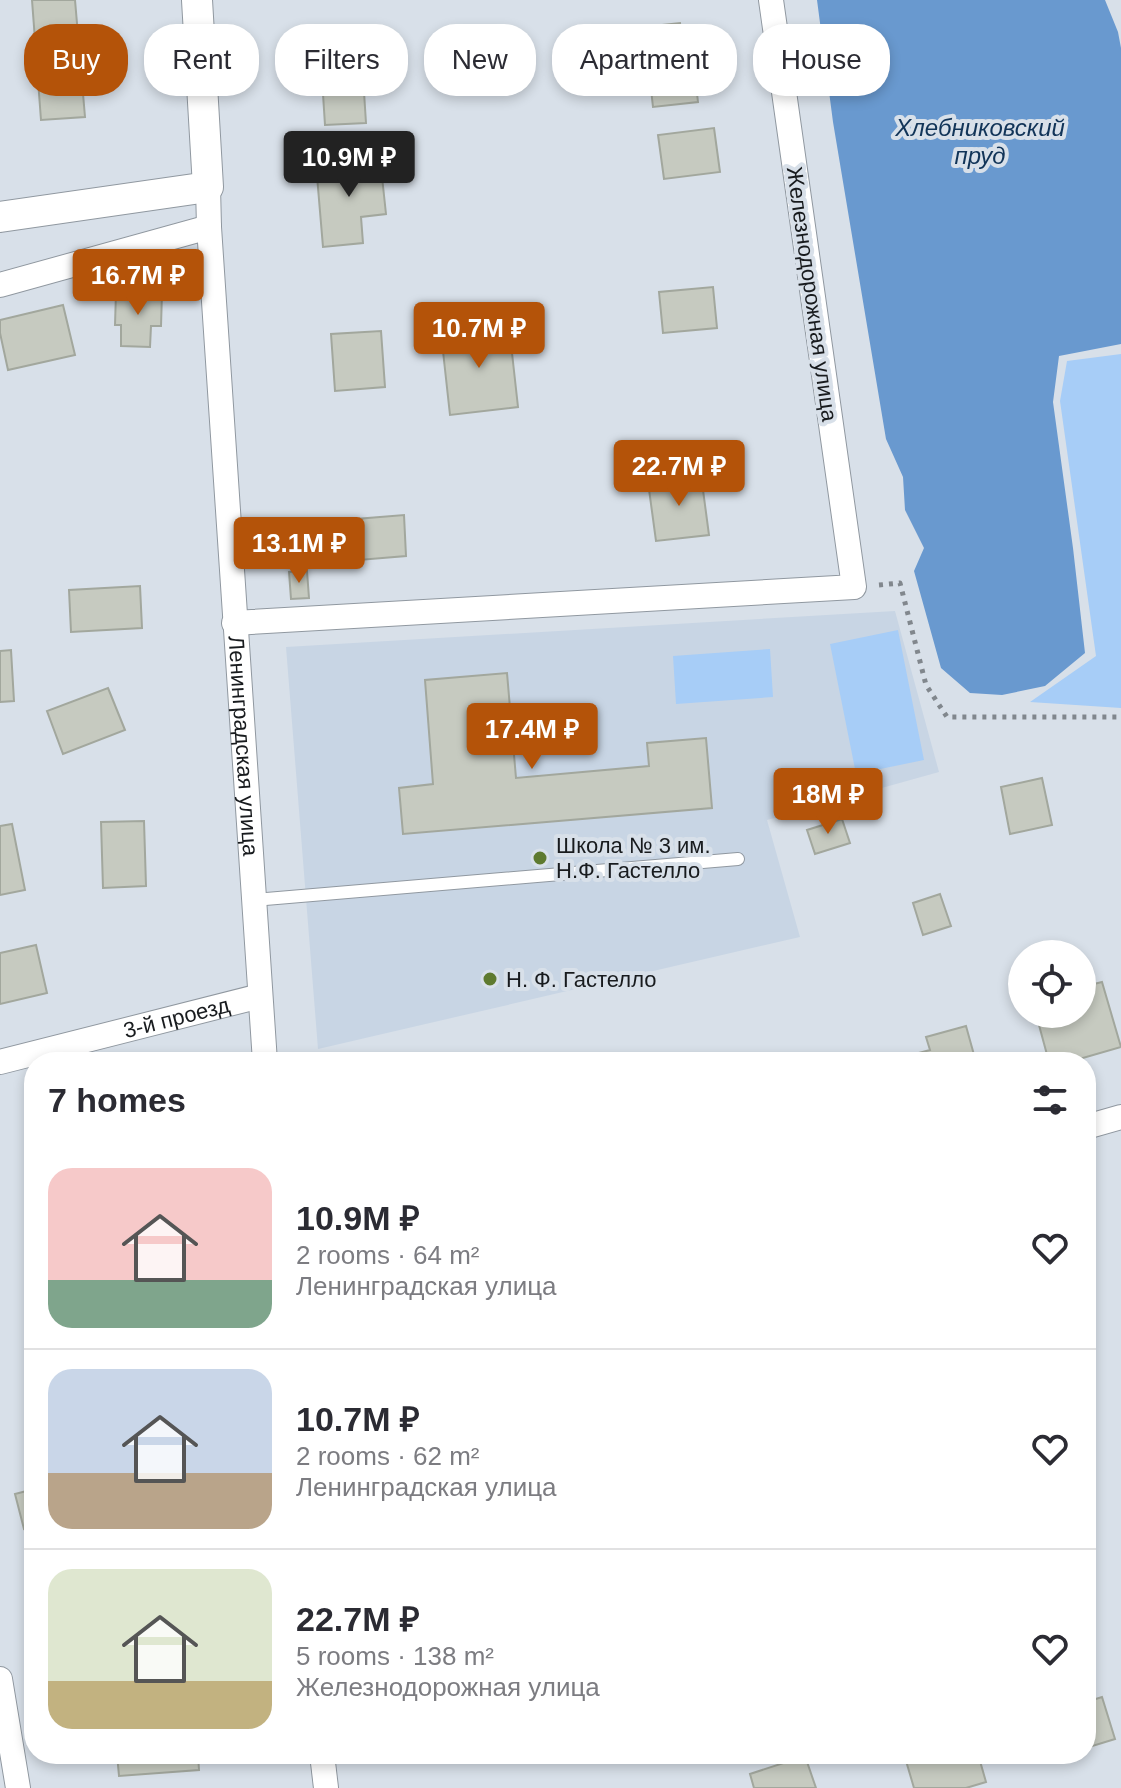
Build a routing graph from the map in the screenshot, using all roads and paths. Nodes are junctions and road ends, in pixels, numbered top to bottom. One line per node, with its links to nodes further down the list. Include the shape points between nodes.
1 (197, 0): 3 (street, Ленинградская улица)
2 (771, 0): 7 (street, Железнодорожная улица)
3 (208, 187): 4 (street); 5 (street, Ленинградская улица)
4 (0, 217)
5 (209, 227): 6 (street); 8 (street, Ленинградская улица)
6 (0, 285)
7 (854, 587): 8 (street); 9 (path, via 900,583 926,685 947,717)
8 (234, 623): 11 (street, Ленинградская улица)
9 (1121, 717)
10 (738, 859): 11 (lane)
11 (253, 900): 12 (street, Ленинградская улица)
12 (260, 996): 13 (street, 3-й проезд); 14 (street, Ленинградская улица)
13 (39, 1052)
14 (264, 1052)
15 (24, 1056): 16 (street, 3-й проезд)
16 (0, 1062)
17 (1121, 1117): 18 (street)
18 (1096, 1124)
19 (0, 1679): 21 (street)
20 (323, 1764): 22 (street)
21 (18, 1788)
22 (326, 1788)

